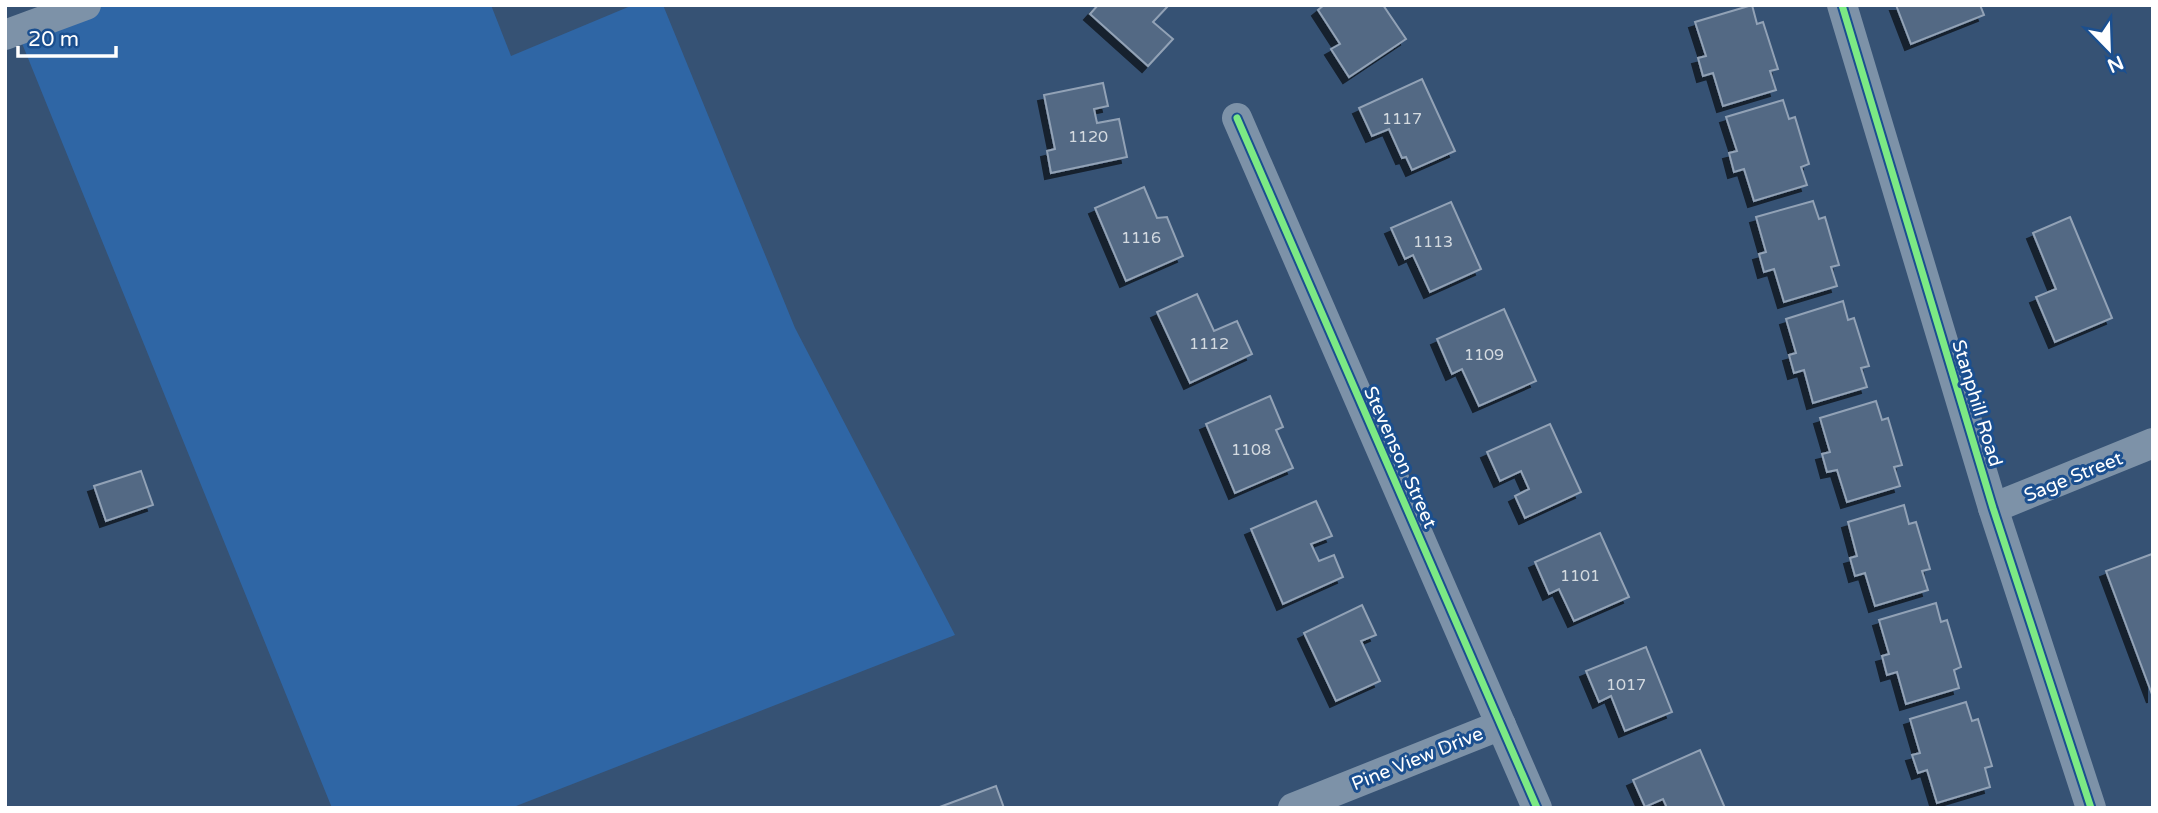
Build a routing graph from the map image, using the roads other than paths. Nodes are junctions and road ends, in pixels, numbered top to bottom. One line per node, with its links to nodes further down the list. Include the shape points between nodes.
1 (86, 5): 3 (street)
2 (1842, 5): 6 (street, Stanphill Road)
3 (5, 36)
4 (1237, 118): 7 (street, Stevenson Street)
5 (2153, 443): 6 (street, Sage Street)
6 (1993, 508): 10 (street, Stanphill Road)
7 (1501, 725): 8 (street, Pine View Drive); 9 (street, Stevenson Street)
8 (1293, 808)
9 (1537, 808)
10 (2091, 808)

